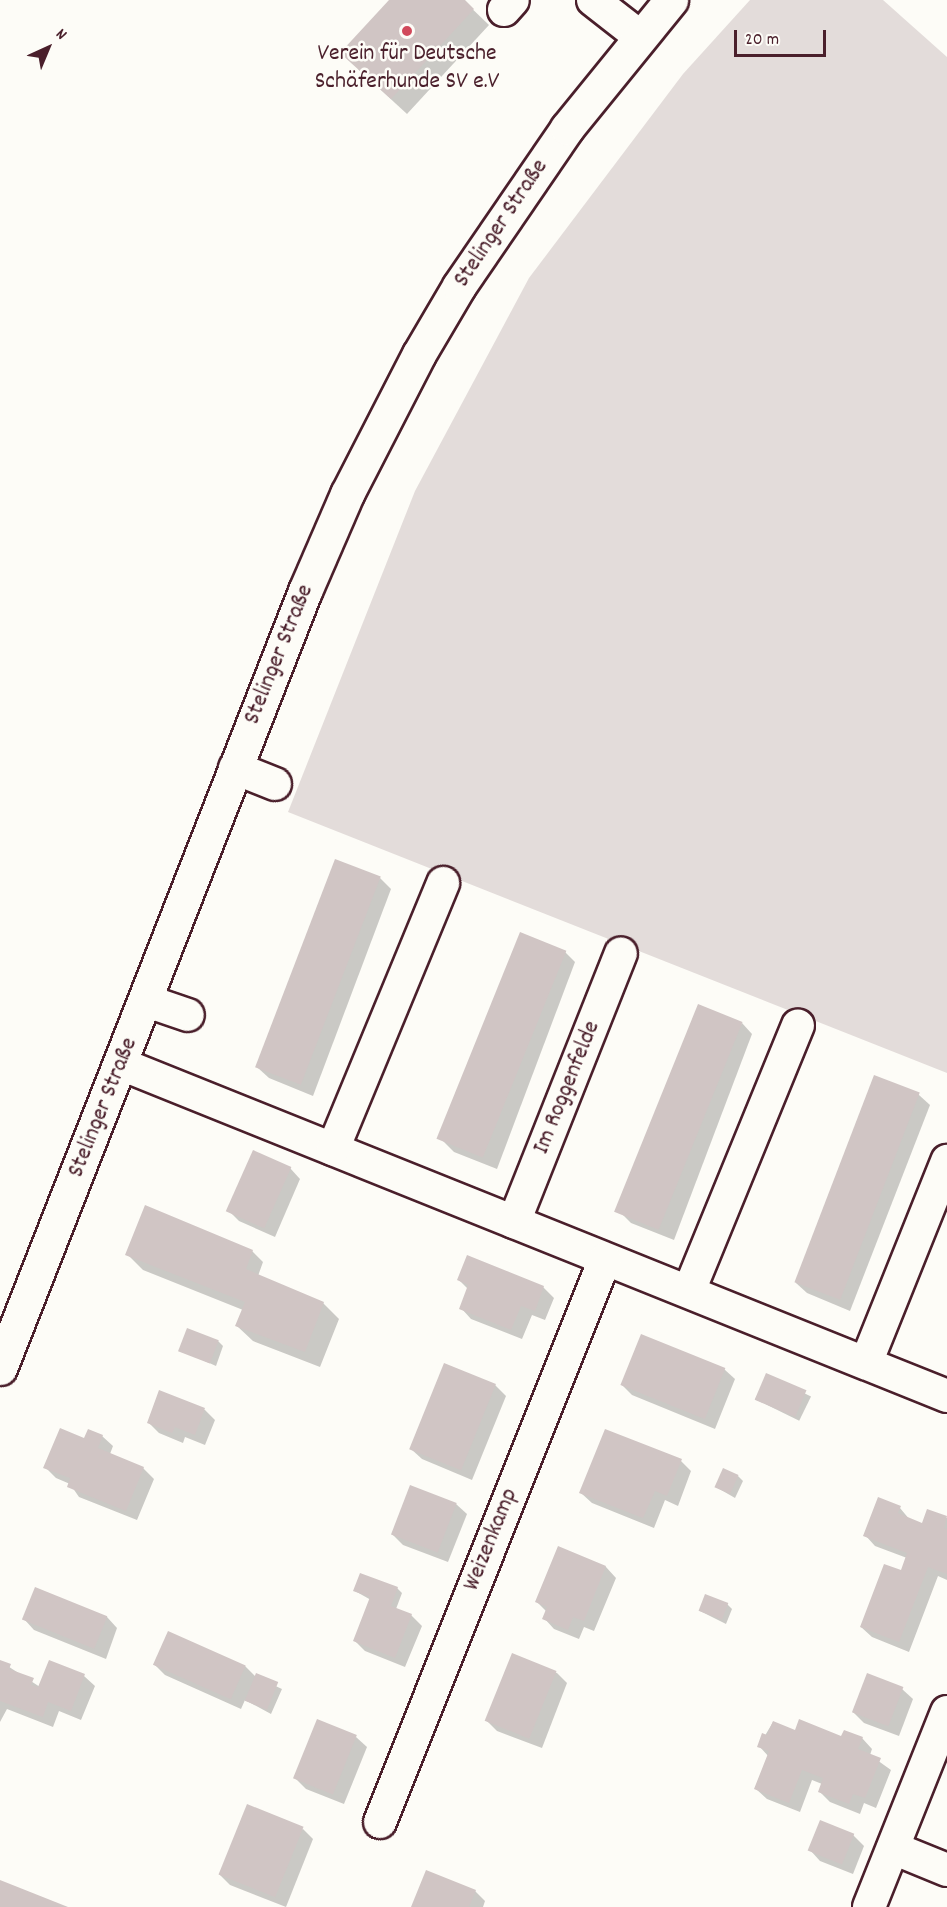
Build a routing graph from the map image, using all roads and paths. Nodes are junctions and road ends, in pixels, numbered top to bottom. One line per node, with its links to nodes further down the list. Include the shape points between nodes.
1 (593, 0): 3 (street)
2 (671, 0): 3 (main road, Stelinger Straße)
3 (639, 36): 4 (main road, Stelinger Straße, via 560,137 459,286 419,354 346,494)
4 (236, 768): 5 (street); 8 (main road, Stelinger Straße)
5 (275, 784)
6 (443, 883): 12 (street)
7 (621, 953): 14 (street, Im Roggenfelde)
8 (147, 1001): 9 (street); 11 (main road, Stelinger Straße)
9 (188, 1015)
10 (798, 1025): 16 (street)
11 (121, 1064): 12 (street); 18 (main road, Stelinger Straße)
12 (333, 1149): 14 (street)
13 (947, 1161): 17 (street)
14 (514, 1222): 15 (street)
15 (604, 1259): 16 (street); 21 (street, Weizenkamp)
16 (689, 1291): 17 (street)
17 (866, 1363): 19 (street)
18 (0, 1368)
19 (947, 1396)
20 (947, 1712): 22 (street)
21 (380, 1822)
22 (893, 1848): 23 (street); 24 (street)
23 (947, 1870)
24 (869, 1907)

